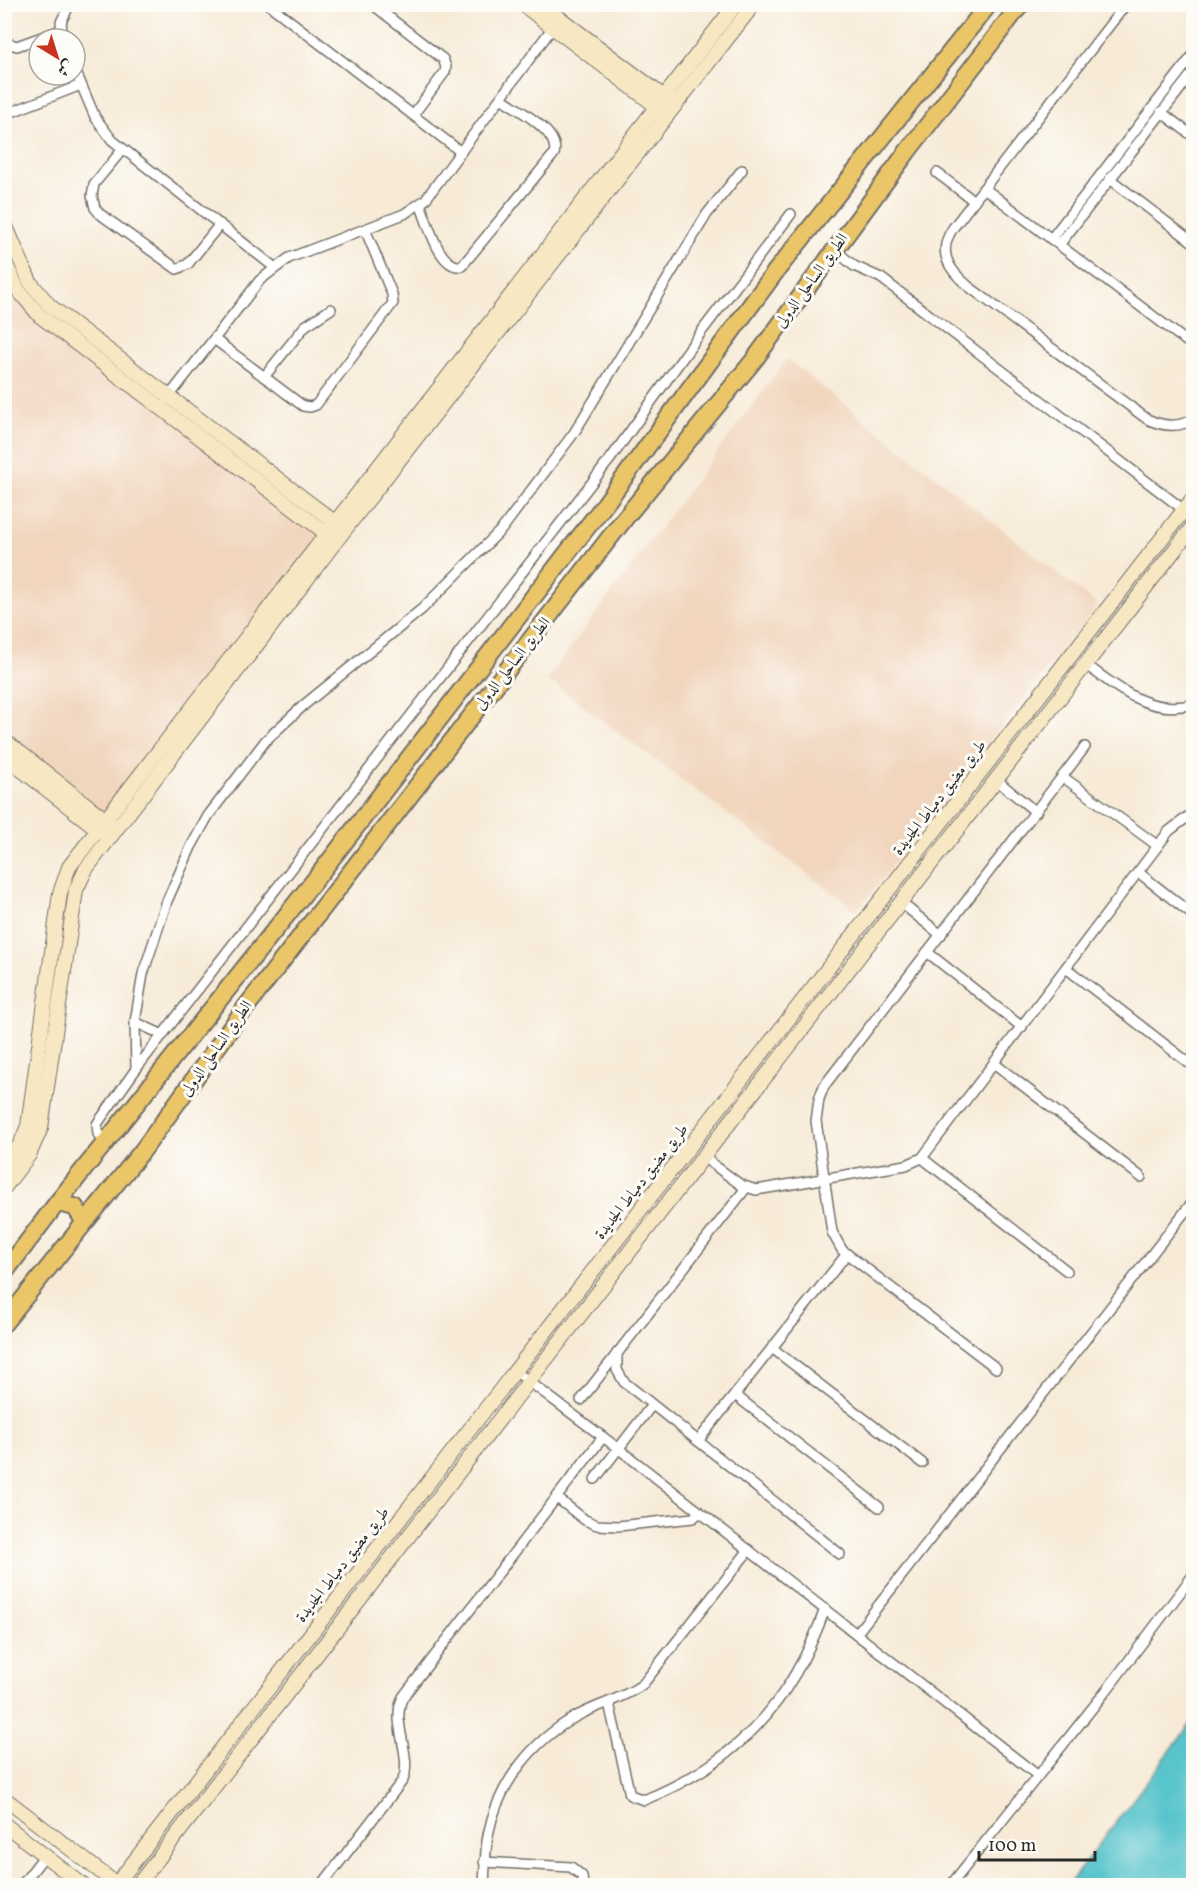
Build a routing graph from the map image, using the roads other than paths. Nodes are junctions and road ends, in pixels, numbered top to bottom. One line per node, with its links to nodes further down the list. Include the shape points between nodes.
1 (70, 4): 13 (street)
2 (268, 4): 12 (street)
3 (288, 4): 12 (street)
4 (372, 4): 25 (street, via 446,64 445,72)
5 (522, 4): 14 (street)
6 (541, 4): 22 (street)
7 (736, 4): 22 (street)
8 (754, 4): 22 (street)
9 (989, 4): 82 (highway, الطريق الساحلى الدولى, via 776,271 605,504 346,840)
10 (1021, 4): 41 (highway, الطريق الساحلى الدولى)
11 (1126, 4): 32 (street)
12 (281, 14): 25 (street)
13 (62, 27)
14 (553, 27): 21 (street); 22 (street)
15 (4, 42): 16 (street, via 17,46)
16 (27, 43)
17 (1194, 54): 39 (street)
18 (1194, 71): 23 (street)
19 (78, 87): 24 (street)
20 (81, 87): 27 (street, via 99,123)
21 (501, 98): 28 (street); 34 (street, via 552,135 555,154 462,266 454,267 444,260)
22 (667, 107): 53 (street)
23 (1161, 112): 26 (street); 31 (street)
24 (4, 115)
25 (413, 115): 28 (street)
26 (1194, 137)
27 (123, 149): 37 (street); 37 (street, via 94,184 92,200 100,214 177,268 188,264)
28 (461, 152): 34 (street)
29 (742, 170): 74 (street, via 707,214 574,433 502,528 422,609 266,740 208,816 166,902 143,974)
30 (937, 173): 33 (street)
31 (1110, 178): 39 (street); 40 (street)
32 (984, 188): 33 (street); 39 (street)
33 (975, 201): 49 (street, via 947,237 944,248 950,269 957,277 1147,419 1175,426)
34 (420, 204): 38 (street)
35 (791, 214): 76 (street, via 611,458)
36 (5, 223): 48 (street, via 25,273 43,299)
37 (220, 224): 43 (street)
38 (365, 229): 43 (street); 47 (street, via 392,294 389,310 313,407 303,405)
39 (1055, 242): 46 (street)
40 (1194, 243)
41 (835, 250): 51 (street, via 854,266 881,278); 92 (highway, الطريق الساحلى الدولى, via 735,385 625,518 246,1007 157,1132)
42 (4, 260): 48 (street, via 18,290 40,316)
43 (274, 267): 45 (street)
44 (331, 309): 47 (street, via 305,326)
45 (214, 339): 47 (street); 48 (street)
46 (1194, 347)
47 (264, 377)
48 (165, 402): 53 (street)
49 (1194, 418)
50 (1194, 497): 51 (street, طريق مضيق دمياط الجديدة)
51 (1184, 510): 54 (street, طريق مضيق دمياط الجديدة)
52 (1194, 525): 55 (street, طريق مضيق دمياط الجديدة)
53 (335, 532): 65 (street); 66 (street)
54 (1114, 600): 55 (street); 80 (street, طريق مضيق دمياط الجديدة)
55 (1128, 609): 56 (street, طريق مضيق دمياط الجديدة)
56 (1085, 664): 57 (street, via 1142,702 1171,708); 62 (street, طريق مضيق دمياط الجديدة)
57 (1194, 704)
58 (4, 740): 65 (street)
59 (1085, 747): 61 (street)
60 (4, 756): 65 (street)
61 (1063, 777): 63 (street); 67 (street)
62 (995, 779): 63 (street); 69 (street, طريق مضيق دمياط الجديدة)
63 (1036, 812): 71 (street)
64 (1194, 812): 67 (street, via 1177,823)
65 (102, 824): 66 (street); 85 (street, via 73,860 63,880 30,1117 21,1143)
66 (113, 833): 88 (street, via 81,876 76,890 41,1128 29,1155)
67 (1158, 846): 68 (street)
68 (1138, 872): 70 (street); 73 (street)
69 (900, 902): 71 (street); 81 (street, طريق مضيق دمياط الجديدة)
70 (1194, 916)
71 (941, 935): 72 (street)
72 (927, 952): 75 (street); 87 (street, via 821,1093 816,1121)
73 (1066, 968): 75 (street); 78 (street)
74 (135, 1022): 76 (street); 79 (street)
75 (1022, 1027): 77 (street)
76 (163, 1035): 79 (street)
77 (995, 1064): 84 (street); 86 (street)
78 (1194, 1067)
79 (136, 1069): 82 (street, via 97,1124 98,1134)
80 (733, 1093): 81 (street); 100 (street, طريق مضيق دمياط الجديدة)
81 (746, 1102): 83 (street, طريق مضيق دمياط الجديدة)
82 (106, 1141): 91 (highway, الطريق الساحلى الدولى)
83 (703, 1157): 89 (street); 101 (street, طريق مضيق دمياط الجديدة)
84 (922, 1158): 87 (street, via 906,1165); 94 (street)
85 (4, 1167)
86 (1141, 1177)
87 (825, 1180): 89 (street, via 761,1190); 93 (street, via 832,1232)
88 (4, 1188)
89 (746, 1188): 98 (street)
90 (1194, 1200): 119 (street)
91 (57, 1203): 92 (highway, via 75,1207); 95 (highway, الطريق الساحلى الدولى)
92 (84, 1221): 96 (highway, الطريق الساحلى الدولى)
93 (846, 1255): 97 (street); 99 (street)
94 (1067, 1271)
95 (4, 1273)
96 (4, 1323)
97 (772, 1348): 102 (street); 108 (street)
98 (617, 1353): 103 (street); 104 (street, via 621,1378)
99 (996, 1368)
100 (515, 1371): 101 (street); 117 (street, طريق مضيق دمياط الجديدة)
101 (529, 1381): 105 (street); 118 (street, طريق مضيق دمياط الجديدة)
102 (735, 1395): 106 (street); 111 (street)
103 (581, 1400)
104 (652, 1405): 106 (street); 107 (street)
105 (603, 1437): 107 (street); 110 (street)
106 (698, 1441): 114 (street)
107 (619, 1449): 109 (street); 112 (street)
108 (921, 1463)
109 (595, 1479)
110 (557, 1498): 112 (street, via 585,1520 604,1526 693,1518); 131 (street, via 403,1697 399,1709 403,1780)
111 (879, 1507)
112 (700, 1512): 113 (street)
113 (749, 1550): 116 (street); 120 (street, via 650,1677)
114 (840, 1554)
115 (1194, 1574): 121 (street)
116 (825, 1609): 119 (street); 120 (street, via 804,1660 767,1716 718,1761 670,1789 644,1800 630,1795)
117 (328, 1611): 118 (street); 126 (street, طريق مضيق دمياط الجديدة)
118 (342, 1620): 127 (street, طريق مضيق دمياط الجديدة)
119 (857, 1633): 121 (street)
120 (609, 1703): 125 (street, via 554,1731 521,1763 498,1803 488,1832)
121 (1037, 1775): 134 (street)
122 (4, 1798): 128 (street)
123 (4, 1824): 124 (street)
124 (45, 1855): 129 (street); 130 (street)
125 (484, 1862): 132 (street); 133 (street, via 571,1868 582,1875)
126 (131, 1865): 127 (street); 128 (street, طريق مضيق دمياط الجديدة)
127 (140, 1880)
128 (117, 1885)
129 (21, 1886)
130 (84, 1886)
131 (321, 1886)
132 (483, 1886)
133 (583, 1886)
134 (950, 1886)

